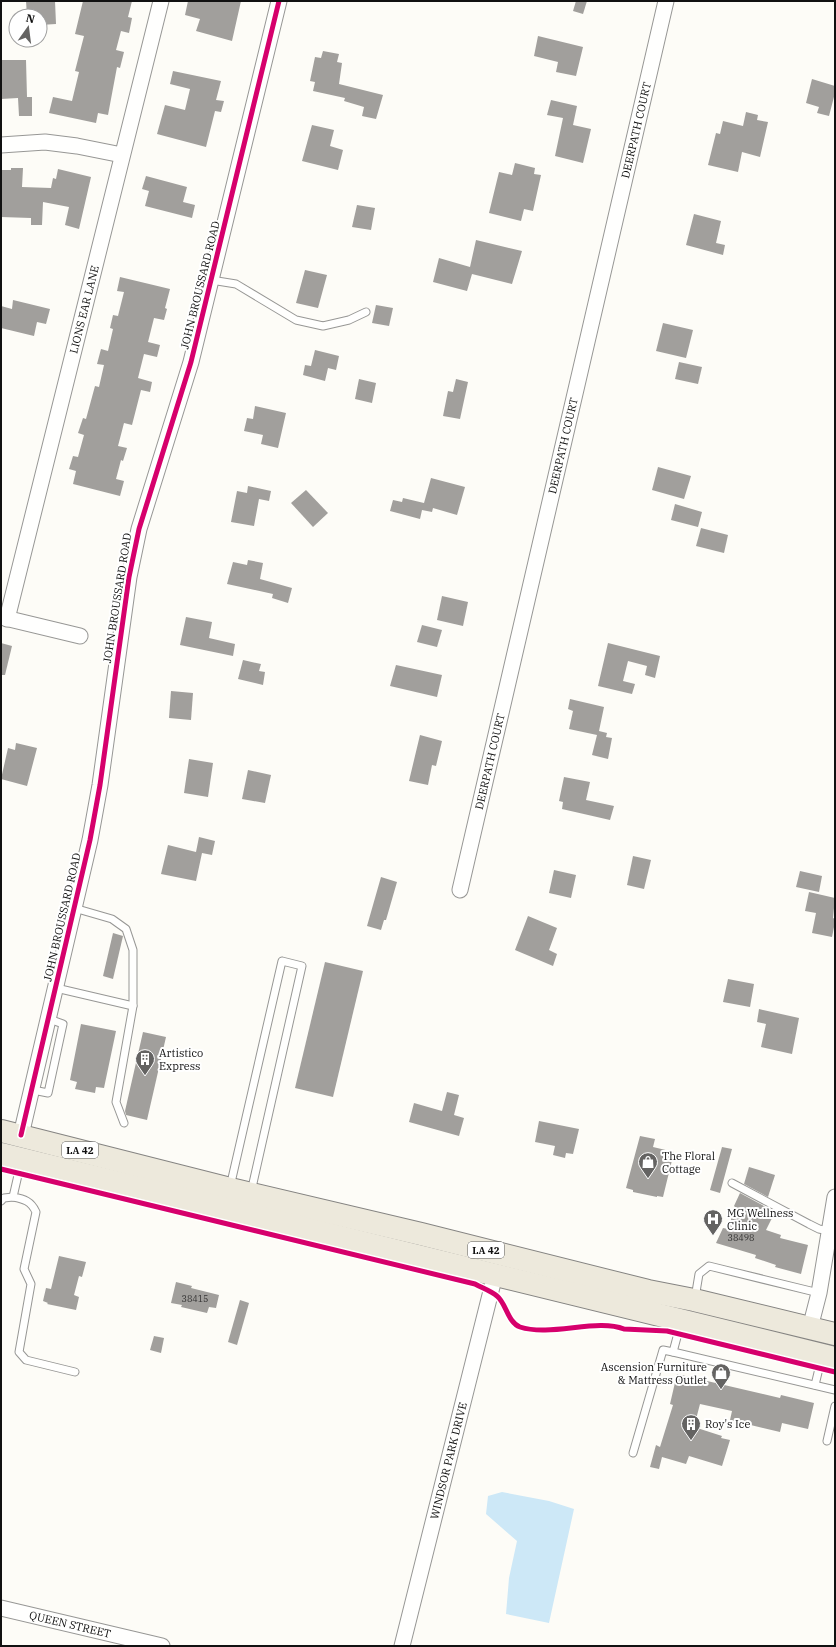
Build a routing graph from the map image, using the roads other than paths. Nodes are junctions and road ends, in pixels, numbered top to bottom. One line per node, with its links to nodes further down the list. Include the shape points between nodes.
1 (161, 1): 5 (street, LIONS EAR LANE)
2 (279, 1): 6 (street, JOHN BROUSSARD ROAD)
3 (666, 1): 10 (street, DEERPATH COURT)
4 (1, 145): 5 (street, via 45,142)
5 (122, 155): 8 (street, LIONS EAR LANE)
6 (211, 280): 7 (lane, via 236,284 296,320 323,326 349,320); 11 (street, JOHN BROUSSARD ROAD, via 191,362 138,529 100,785)
7 (366, 312)
8 (4, 618): 9 (street)
9 (80, 636)
10 (460, 890)
11 (74, 908): 12 (street, JOHN BROUSSARD ROAD); 13 (lane, via 112,920 126,929 133,950)
12 (56, 988): 13 (lane); 14 (street, JOHN BROUSSARD ROAD, via 49,1019)
13 (133, 1006): 18 (lane, via 116,1102)
14 (51, 1044): 15 (street, JOHN BROUSSARD ROAD); 16 (lane)
15 (38, 1066): 16 (lane); 17 (street, JOHN BROUSSARD ROAD)
16 (53, 1070): 17 (lane, via 48,1093)
17 (33, 1090): 19 (street, JOHN BROUSSARD ROAD)
18 (124, 1123)
19 (11, 1133): 20 (main road, via 13,1145); 23 (main road, LA 42)
20 (1, 1142)
21 (11, 1157): 25 (lane); 29 (main road, LA 42)
22 (732, 1183): 28 (lane, via 819,1229)
23 (230, 1189): 24 (main road, LA 42); 24 (lane, via 282,961 302,966)
24 (250, 1194): 31 (main road, LA 42)
25 (12, 1197): 27 (lane); 40 (lane, via 24,1199 36,1212 24,1269 31,1284 19,1352 26,1360)
26 (835, 1197): 28 (street)
27 (1, 1201)
28 (830, 1240): 32 (street)
29 (495, 1275): 30 (main road, LA 42); 48 (street, WINDSOR PARK DRIVE)
30 (537, 1285): 31 (main road, via 551,1278 563,1277 595,1286); 34 (main road, LA 42)
31 (625, 1285): 33 (main road, LA 42)
32 (819, 1293): 33 (lane, via 709,1266 699,1274); 35 (street)
33 (694, 1300): 35 (main road, LA 42)
34 (681, 1320): 36 (main road, LA 42); 38 (lane)
35 (810, 1328): 36 (main road, via 800,1336 750,1326); 37 (main road, LA 42)
36 (726, 1331): 39 (main road, LA 42)
37 (835, 1334)
38 (673, 1352): 41 (lane); 45 (lane, via 663,1350)
39 (829, 1357): 41 (lane)
40 (75, 1372)
41 (815, 1385): 42 (lane)
42 (835, 1390)
43 (835, 1406): 44 (lane)
44 (827, 1440)
45 (633, 1453)
46 (1, 1608): 47 (street, QUEEN STREET)
47 (162, 1646)
48 (402, 1646)

